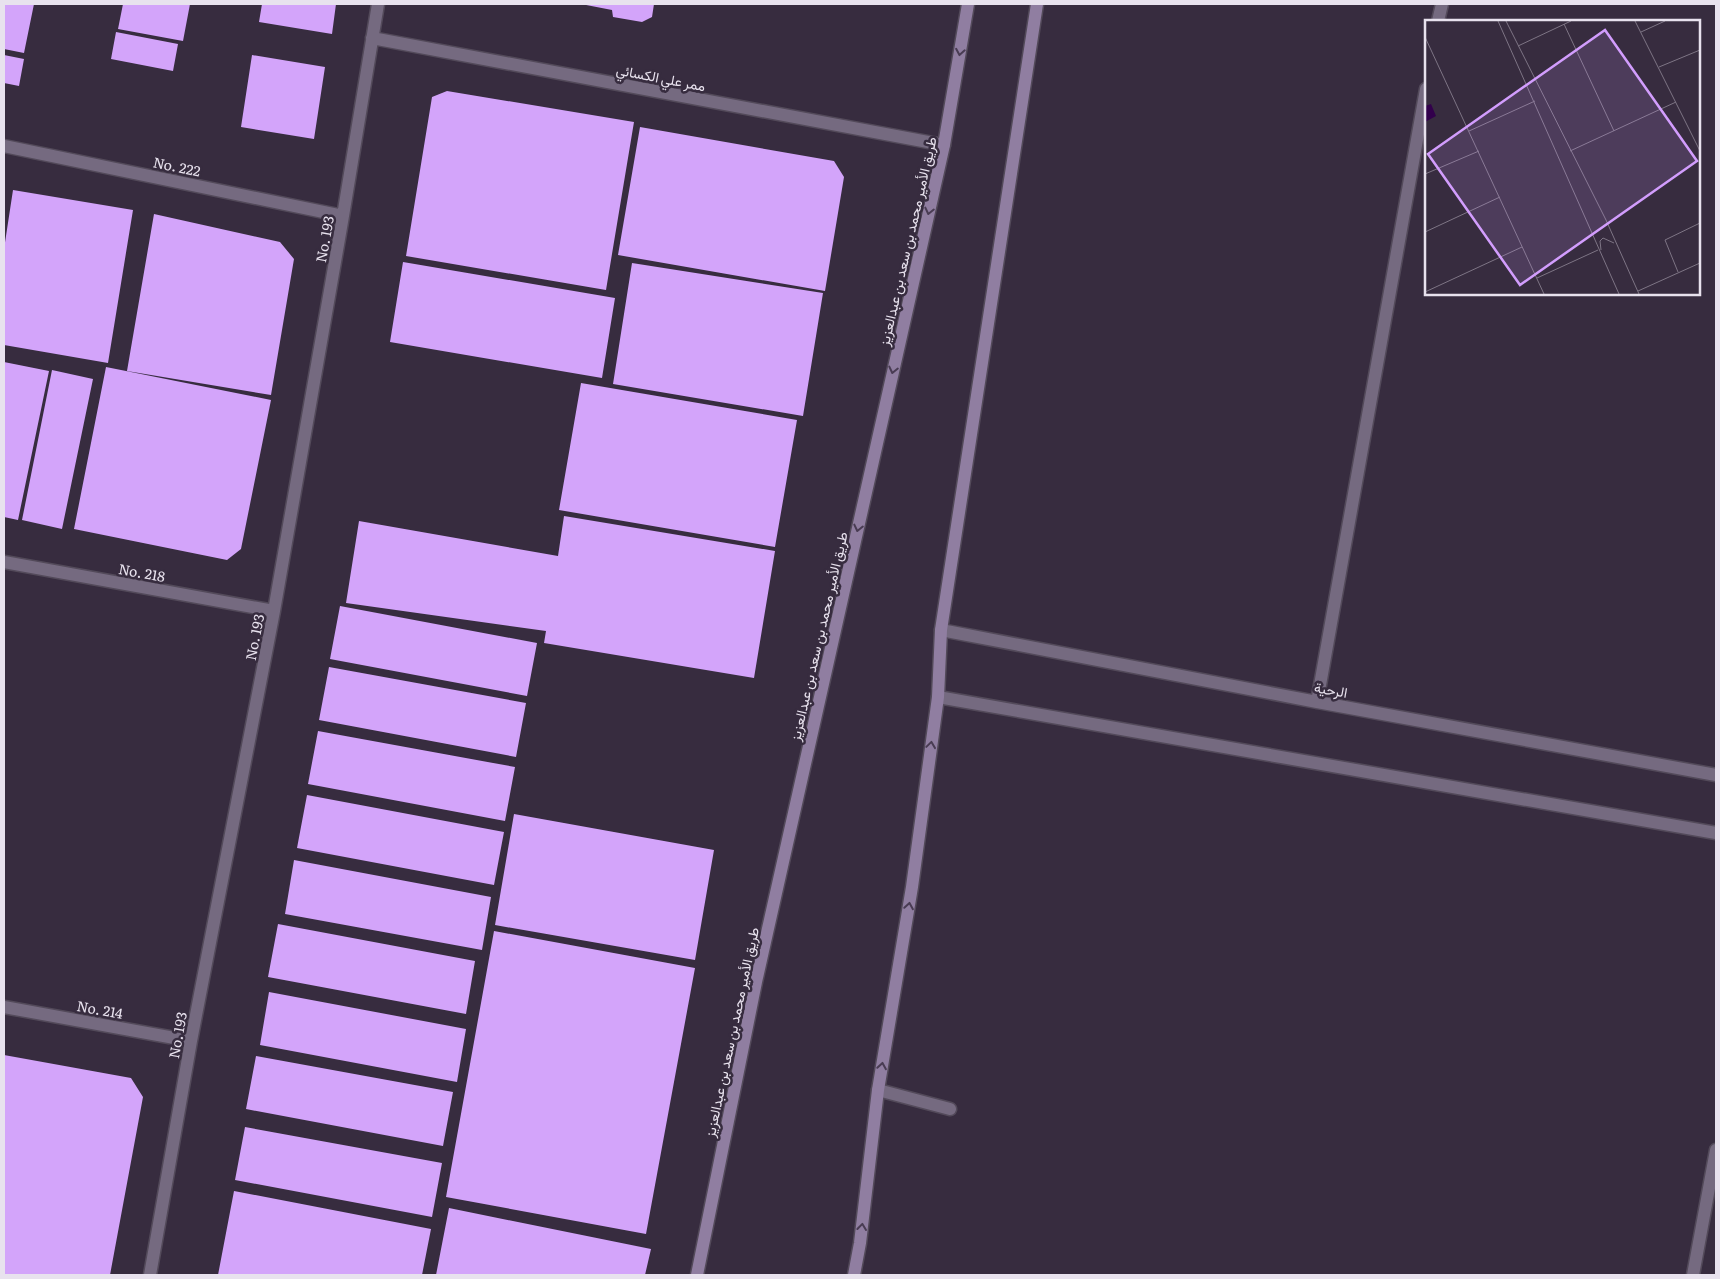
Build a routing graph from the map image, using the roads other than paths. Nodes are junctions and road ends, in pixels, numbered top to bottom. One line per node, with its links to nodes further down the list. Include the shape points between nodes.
1 (378, 4): 6 (street, No. 193)
2 (968, 4): 8 (main road, طريق الأمير محمد بن سعد بن عبدالعزيز, one-way to 8)
3 (1037, 4): 13 (main road)
4 (1442, 4): 5 (street)
5 (1438, 20)
6 (372, 38): 8 (street, ممر علي الكسائي); 10 (street, No. 193)
7 (1425, 95): 15 (street)
8 (944, 145): 24 (main road, طريق الأمير محمد بن سعد بن عبدالعزيز, one-way to 24, via 756,982)
9 (4, 146): 10 (street, No. 222)
10 (343, 216): 12 (street, No. 193)
11 (4, 562): 12 (street, No. 218)
12 (274, 611): 19 (street, No. 193)
13 (941, 630): 14 (main road); 15 (street, الرحية)
14 (938, 697): 17 (street); 20 (main road, one-way to 14, via 912,887)
15 (1317, 702): 16 (street, الرحية)
16 (1716, 774)
17 (1716, 833)
18 (4, 1007): 19 (street, No. 214)
19 (190, 1041): 23 (street, No. 193)
20 (878, 1090): 21 (street); 25 (main road, one-way to 20)
21 (950, 1109)
22 (1716, 1150): 26 (street)
23 (150, 1275)
24 (698, 1275)
25 (854, 1275)
26 (1693, 1275)

